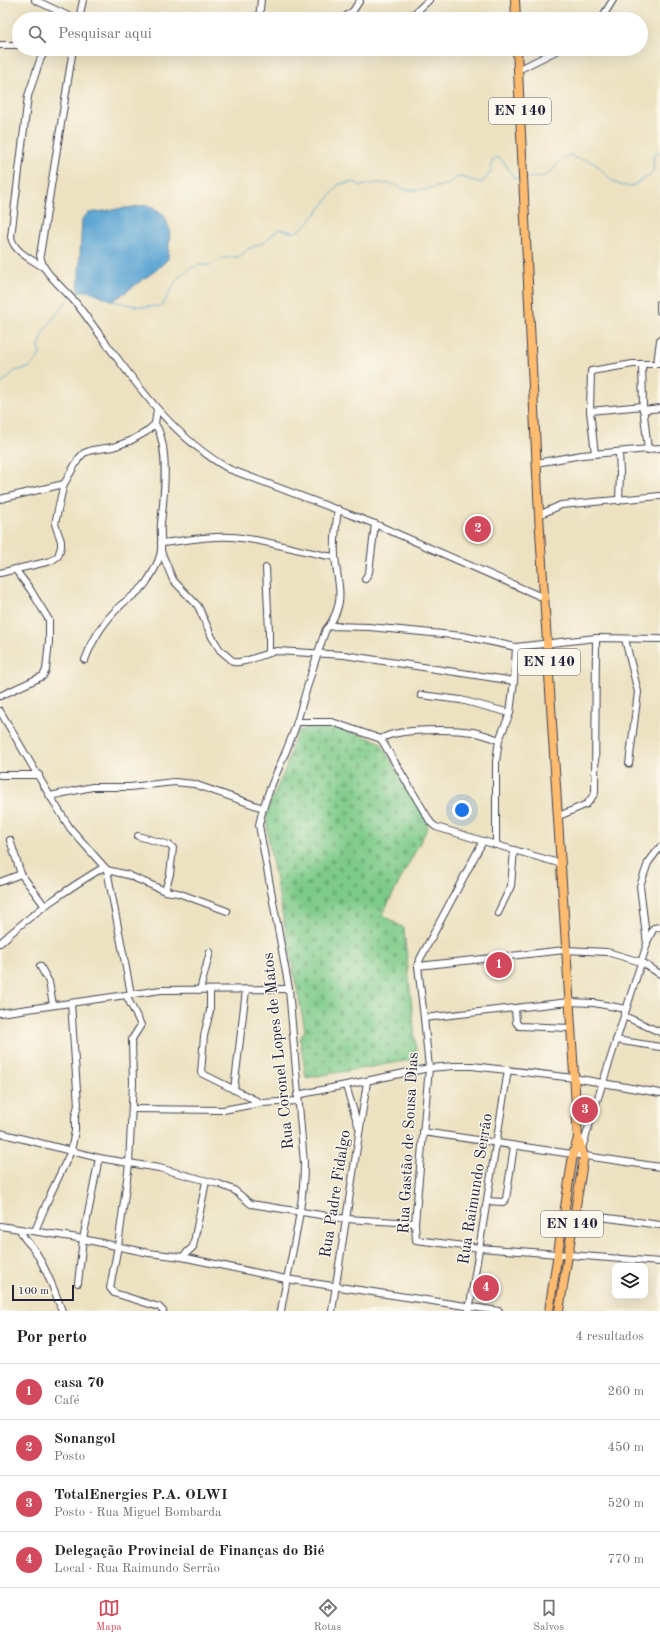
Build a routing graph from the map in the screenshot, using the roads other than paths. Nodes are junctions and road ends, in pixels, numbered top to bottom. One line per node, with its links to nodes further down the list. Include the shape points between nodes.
1 (36, 0): 8 (street)
2 (83, 0): 9 (street)
3 (261, 0): 10 (street)
4 (360, 0): 11 (street)
5 (430, 0): 12 (street)
6 (515, 0): 13 (main road)
7 (613, 0): 14 (street)
8 (61, 12)
9 (80, 12)
10 (260, 12)
11 (352, 12)
12 (416, 12)
13 (516, 12)
14 (605, 12)
15 (0, 44): 16 (street)
16 (12, 45)
17 (42, 56): 22 (street, via 28,96 12,237 18,250)
18 (72, 56): 22 (street, via 41,245)
19 (517, 56): 21 (main road, EN 140)
20 (546, 56): 21 (street)
21 (518, 70): 37 (main road, EN 140)
22 (43, 267): 30 (street, via 66,290)
23 (660, 303): 24 (street)
24 (660, 311)
25 (660, 340): 27 (street)
26 (642, 364): 27 (street); 28 (street); 31 (street, via 591,370)
27 (658, 364)
28 (643, 408): 29 (street); 31 (street); 34 (street)
29 (660, 408)
30 (157, 409): 32 (street); 42 (street, via 186,439 229,470)
31 (590, 411): 36 (street)
32 (155, 424): 38 (street, via 130,441 84,453); 45 (street, via 163,450 165,472)
33 (660, 448): 34 (street)
34 (648, 450): 35 (street)
35 (619, 452): 36 (street); 41 (street)
36 (594, 454): 37 (street)
37 (536, 463): 43 (main road, EN 140)
38 (64, 484): 40 (street); 49 (street, via 55,524 61,541 58,556 51,561)
39 (660, 496): 41 (street)
40 (0, 499)
41 (619, 501): 43 (street, via 561,505)
42 (338, 509): 44 (street); 47 (street, Rua Coronel Lopes de Matos)
43 (539, 514): 52 (main road, EN 140)
44 (375, 524): 51 (street); 52 (street)
45 (161, 544): 46 (street); 47 (street, via 234,537 279,544)
46 (161, 551): 59 (street, via 173,580 198,606 220,650 238,663); 61 (street, via 146,583 98,630)
47 (335, 558): 53 (street, Rua Coronel Lopes de Matos, via 340,602)
48 (266, 568): 59 (street)
49 (15, 569): 50 (street); 64 (street, via 48,620 46,670 43,676)
50 (0, 573)
51 (365, 579)
52 (544, 598): 57 (main road, EN 140)
53 (329, 626): 58 (street, via 456,635); 60 (street, Rua Coronel Lopes de Matos)
54 (596, 638): 55 (street); 57 (street); 75 (street, via 595,793 587,804)
55 (625, 639): 56 (street); 70 (street, via 638,692)
56 (660, 639)
57 (548, 644): 58 (street); 75 (main road, EN 140)
58 (516, 647): 62 (street)
59 (269, 652): 60 (street)
60 (318, 653): 62 (street, via 368,658); 67 (street, Rua Coronel Lopes de Matos)
61 (85, 660)
62 (514, 681): 66 (street)
63 (421, 695): 66 (street, via 461,700)
64 (0, 696)
65 (0, 711): 72 (street)
66 (510, 713): 69 (street)
67 (297, 722): 68 (street, via 332,722); 74 (street, Rua Coronel Lopes de Matos)
68 (381, 739): 69 (street, via 394,733 455,731 478,733); 78 (street, via 431,823 436,827)
69 (500, 740): 79 (street, via 496,762)
70 (629, 764)
71 (0, 775): 72 (street)
72 (39, 775): 73 (street)
73 (50, 796): 74 (street, via 92,786 130,787 174,782 194,784); 83 (street, via 70,828)
74 (262, 808): 99 (street, Rua Coronel Lopes de Matos, via 259,825)
75 (559, 816): 82 (main road, EN 140)
76 (138, 836): 86 (street, via 173,848)
77 (10, 840): 84 (street)
78 (483, 841): 79 (street); 97 (street)
79 (496, 845): 81 (street)
80 (660, 847): 92 (street, via 648,863 640,886)
81 (514, 850): 82 (street); 89 (street, via 511,886)
82 (562, 864): 93 (main road, EN 140)
83 (105, 869): 86 (street, via 128,875); 87 (street); 103 (street)
84 (21, 874): 85 (street); 87 (street)
85 (0, 882)
86 (165, 891): 88 (street, via 178,893)
87 (44, 905): 91 (street)
88 (227, 911)
89 (498, 913)
90 (660, 927): 92 (street, via 654,928)
91 (0, 943)
92 (647, 944): 95 (street)
93 (566, 950): 95 (street, via 607,952); 97 (street); 104 (main road, EN 140)
94 (210, 952): 100 (street)
95 (641, 962): 98 (street); 108 (street)
96 (40, 966): 106 (street, via 49,982)
97 (418, 966): 111 (street, Rua Gastão de Sousa Dias)
98 (660, 974)
99 (289, 989): 102 (street); 124 (street, Rua Coronel Lopes de Matos)
100 (200, 990): 101 (street); 103 (street, via 161,990)
101 (210, 990): 102 (street); 122 (street, via 210,1011 204,1036 201,1073)
102 (246, 990): 122 (street)
103 (128, 994): 105 (street); 126 (street, via 141,1025 132,1039)
104 (569, 1002): 107 (street); 108 (street, via 594,1003); 112 (main road, EN 140)
105 (71, 1003): 106 (street); 133 (street, via 78,1105)
106 (52, 1005): 109 (street)
107 (515, 1008): 111 (street); 112 (street, via 516,1022 519,1026)
108 (626, 1009): 110 (street)
109 (0, 1013)
110 (624, 1016): 113 (street); 114 (street)
111 (424, 1018): 116 (street, Rua Gastão de Sousa Dias)
112 (571, 1028): 118 (main road, EN 140)
113 (660, 1032)
114 (616, 1040): 115 (street); 120 (street)
115 (660, 1047)
116 (429, 1068): 117 (street, via 472,1066); 119 (street); 128 (street, Rua Gastão de Sousa Dias)
117 (508, 1070): 118 (street); 131 (street, Rua Raimundo Serrão)
118 (574, 1078): 120 (street); 130 (main road, EN 140)
119 (367, 1082): 121 (street); 127 (street, Rua Padre Fidalgo)
120 (602, 1084): 123 (street); 134 (street)
121 (346, 1086): 124 (street); 127 (street)
122 (234, 1090): 125 (street)
123 (660, 1093)
124 (297, 1098): 125 (street); 141 (street, Rua Coronel Lopes de Matos, via 304,1163)
125 (261, 1103): 126 (street, via 223,1110)
126 (132, 1110): 137 (street)
127 (360, 1130): 144 (street, Rua Padre Fidalgo)
128 (423, 1132): 131 (street); 145 (street, Rua Gastão de Sousa Dias)
129 (0, 1133): 133 (street)
130 (578, 1138): 134 (main road, EN 140); 135 (main road, EN 140)
131 (496, 1143): 132 (street); 140 (street, Rua Raimundo Serrão)
132 (514, 1146): 135 (street); 140 (street, via 506,1199 503,1202)
133 (71, 1151): 136 (street); 149 (street)
134 (583, 1152): 135 (street); 138 (street); 143 (main road, EN 140)
135 (573, 1155): 142 (main road, EN 140)
136 (98, 1158): 137 (street); 150 (street)
137 (128, 1164): 139 (street, via 159,1168); 151 (street)
138 (660, 1167)
139 (206, 1180): 141 (street, via 234,1190 251,1204); 155 (street, via 192,1247)
140 (487, 1201): 152 (street, Rua Raimundo Serrão)
141 (299, 1212): 144 (street); 157 (street, Rua Coronel Lopes de Matos)
142 (564, 1212): 143 (street); 153 (main road, EN 140)
143 (574, 1213): 146 (street); 154 (main road, EN 140)
144 (346, 1219): 145 (street); 161 (street, Rua Padre Fidalgo)
145 (415, 1223): 152 (street, Rua Gastão de Sousa Dias, via 414,1239 418,1241)
146 (660, 1225)
147 (0, 1226): 148 (street)
148 (20, 1229): 149 (street); 165 (street, via 24,1240 36,1252)
149 (35, 1232): 150 (street)
150 (83, 1239): 151 (street); 160 (street)
151 (118, 1246): 155 (street); 166 (street, via 111,1291 159,1307)
152 (480, 1248): 153 (street, Rua Gastão de Sousa Dias); 164 (street, Rua Raimundo Serrão)
153 (557, 1255): 154 (street, Rua Gastão de Sousa Dias); 158 (main road, EN 140)
154 (567, 1255): 156 (street, Rua Gastão de Sousa Dias); 159 (main road, EN 140)
155 (182, 1257): 157 (street)
156 (660, 1262)
157 (286, 1279): 161 (street); 167 (street, Rua Coronel Lopes de Matos)
158 (554, 1279): 159 (main road); 162 (main road, EN 140)
159 (563, 1281): 163 (main road, EN 140)
160 (78, 1283)
161 (335, 1285): 164 (street); 168 (street, Rua Padre Fidalgo)
162 (552, 1291): 163 (main road); 170 (main road, EN 140)
163 (561, 1293): 171 (main road, EN 140)
164 (470, 1309): 169 (street)
165 (62, 1311)
166 (163, 1311)
167 (281, 1311)
168 (332, 1311)
169 (499, 1311)
170 (549, 1311)
171 (559, 1311)

